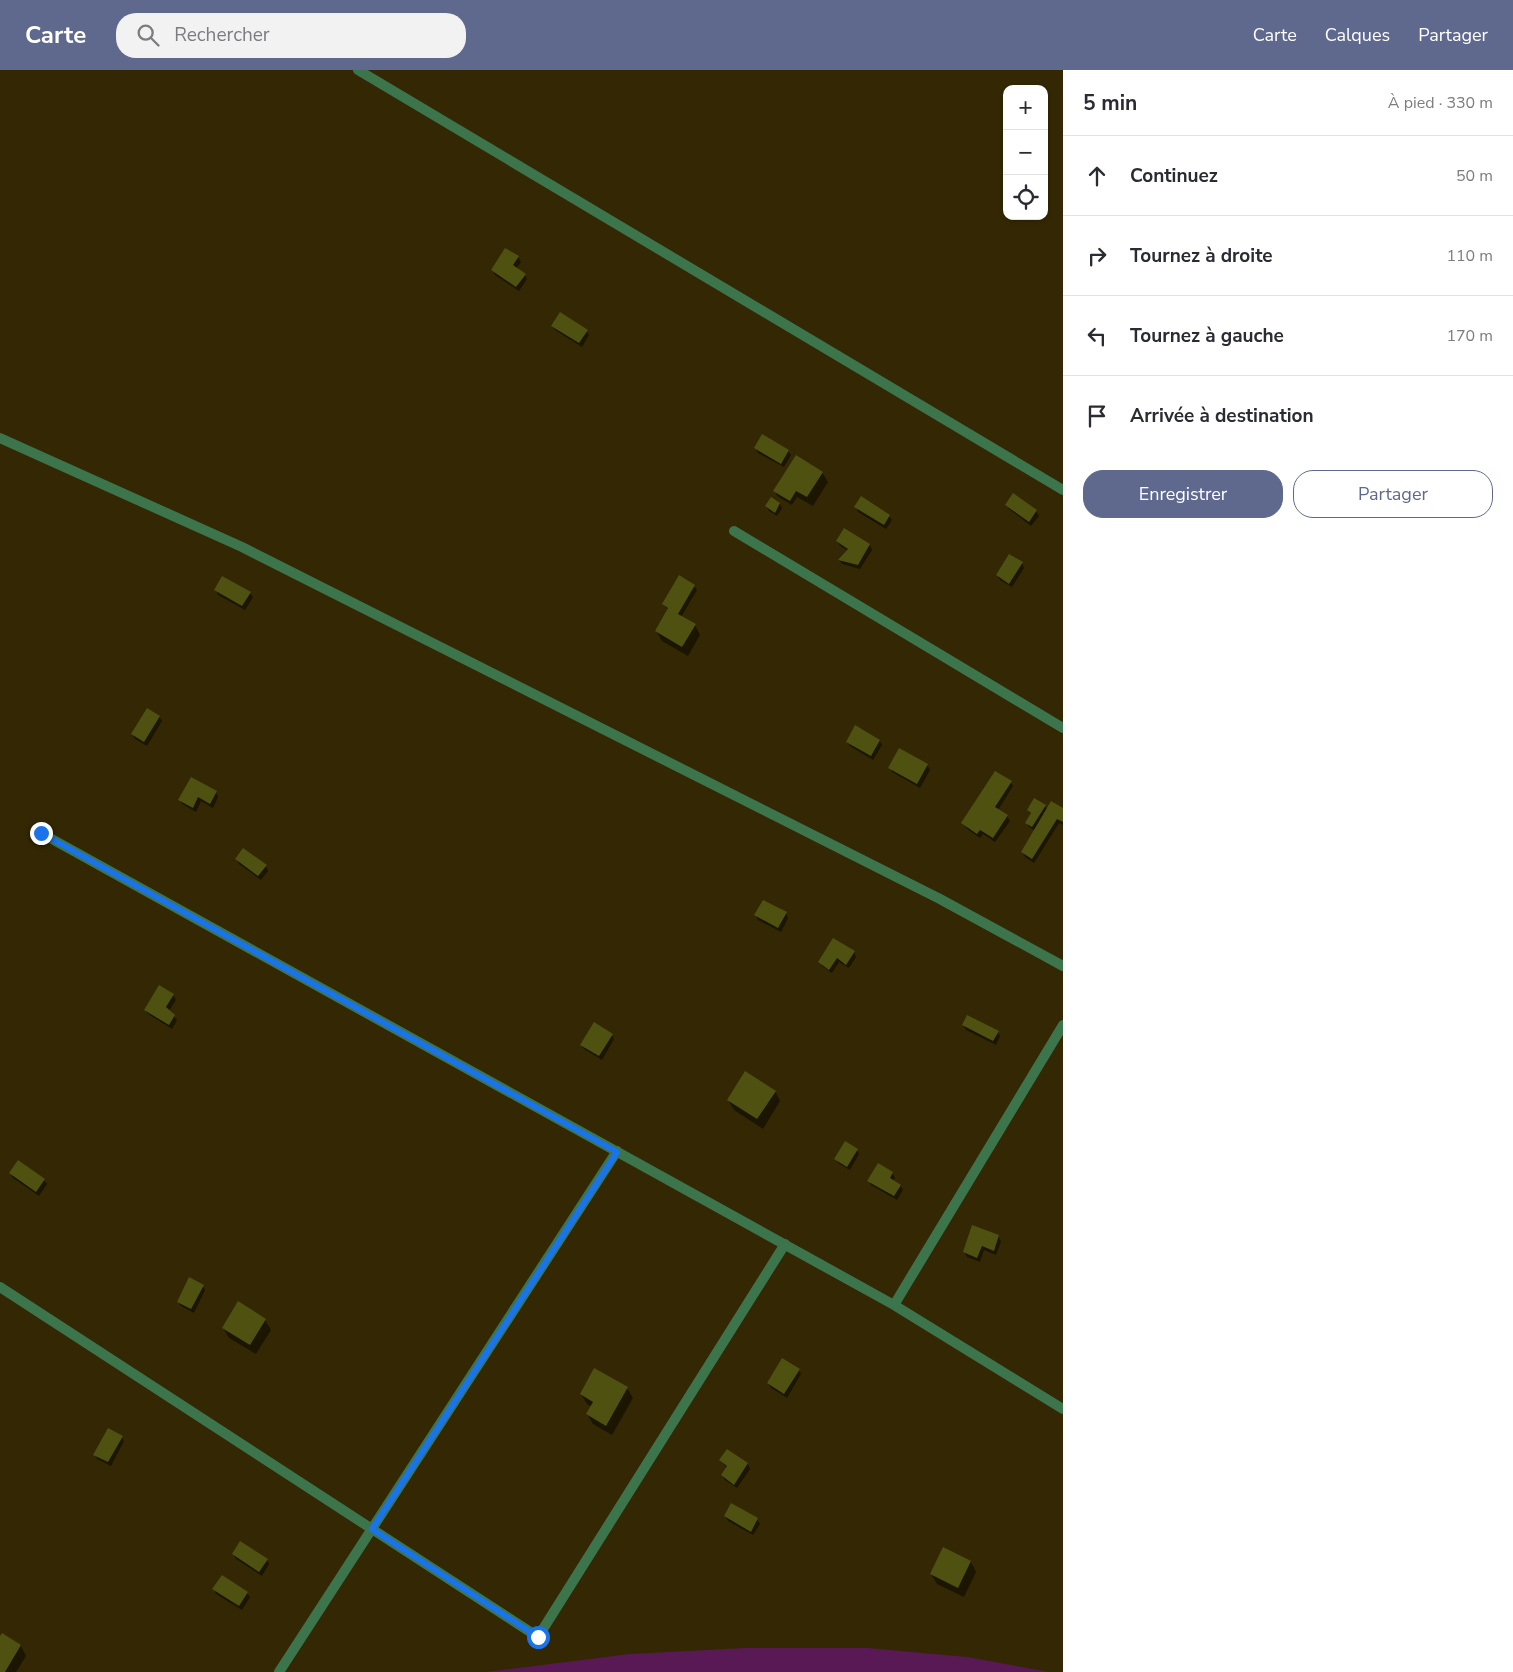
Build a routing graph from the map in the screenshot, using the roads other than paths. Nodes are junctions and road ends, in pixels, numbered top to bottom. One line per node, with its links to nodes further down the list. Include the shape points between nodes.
1 (358, 70): 3 (street)
2 (0, 438): 7 (street, via 242,547 940,899)
3 (1063, 490)
4 (734, 531): 5 (street)
5 (1063, 728)
6 (41, 833): 9 (street)
7 (1063, 966)
8 (1063, 1025): 12 (street)
9 (617, 1152): 10 (street); 14 (street)
10 (785, 1244): 12 (street); 14 (street, via 538,1637)
11 (0, 1287): 14 (street)
12 (894, 1305): 13 (street)
13 (1063, 1409)
14 (372, 1529): 15 (street)
15 (279, 1672)

